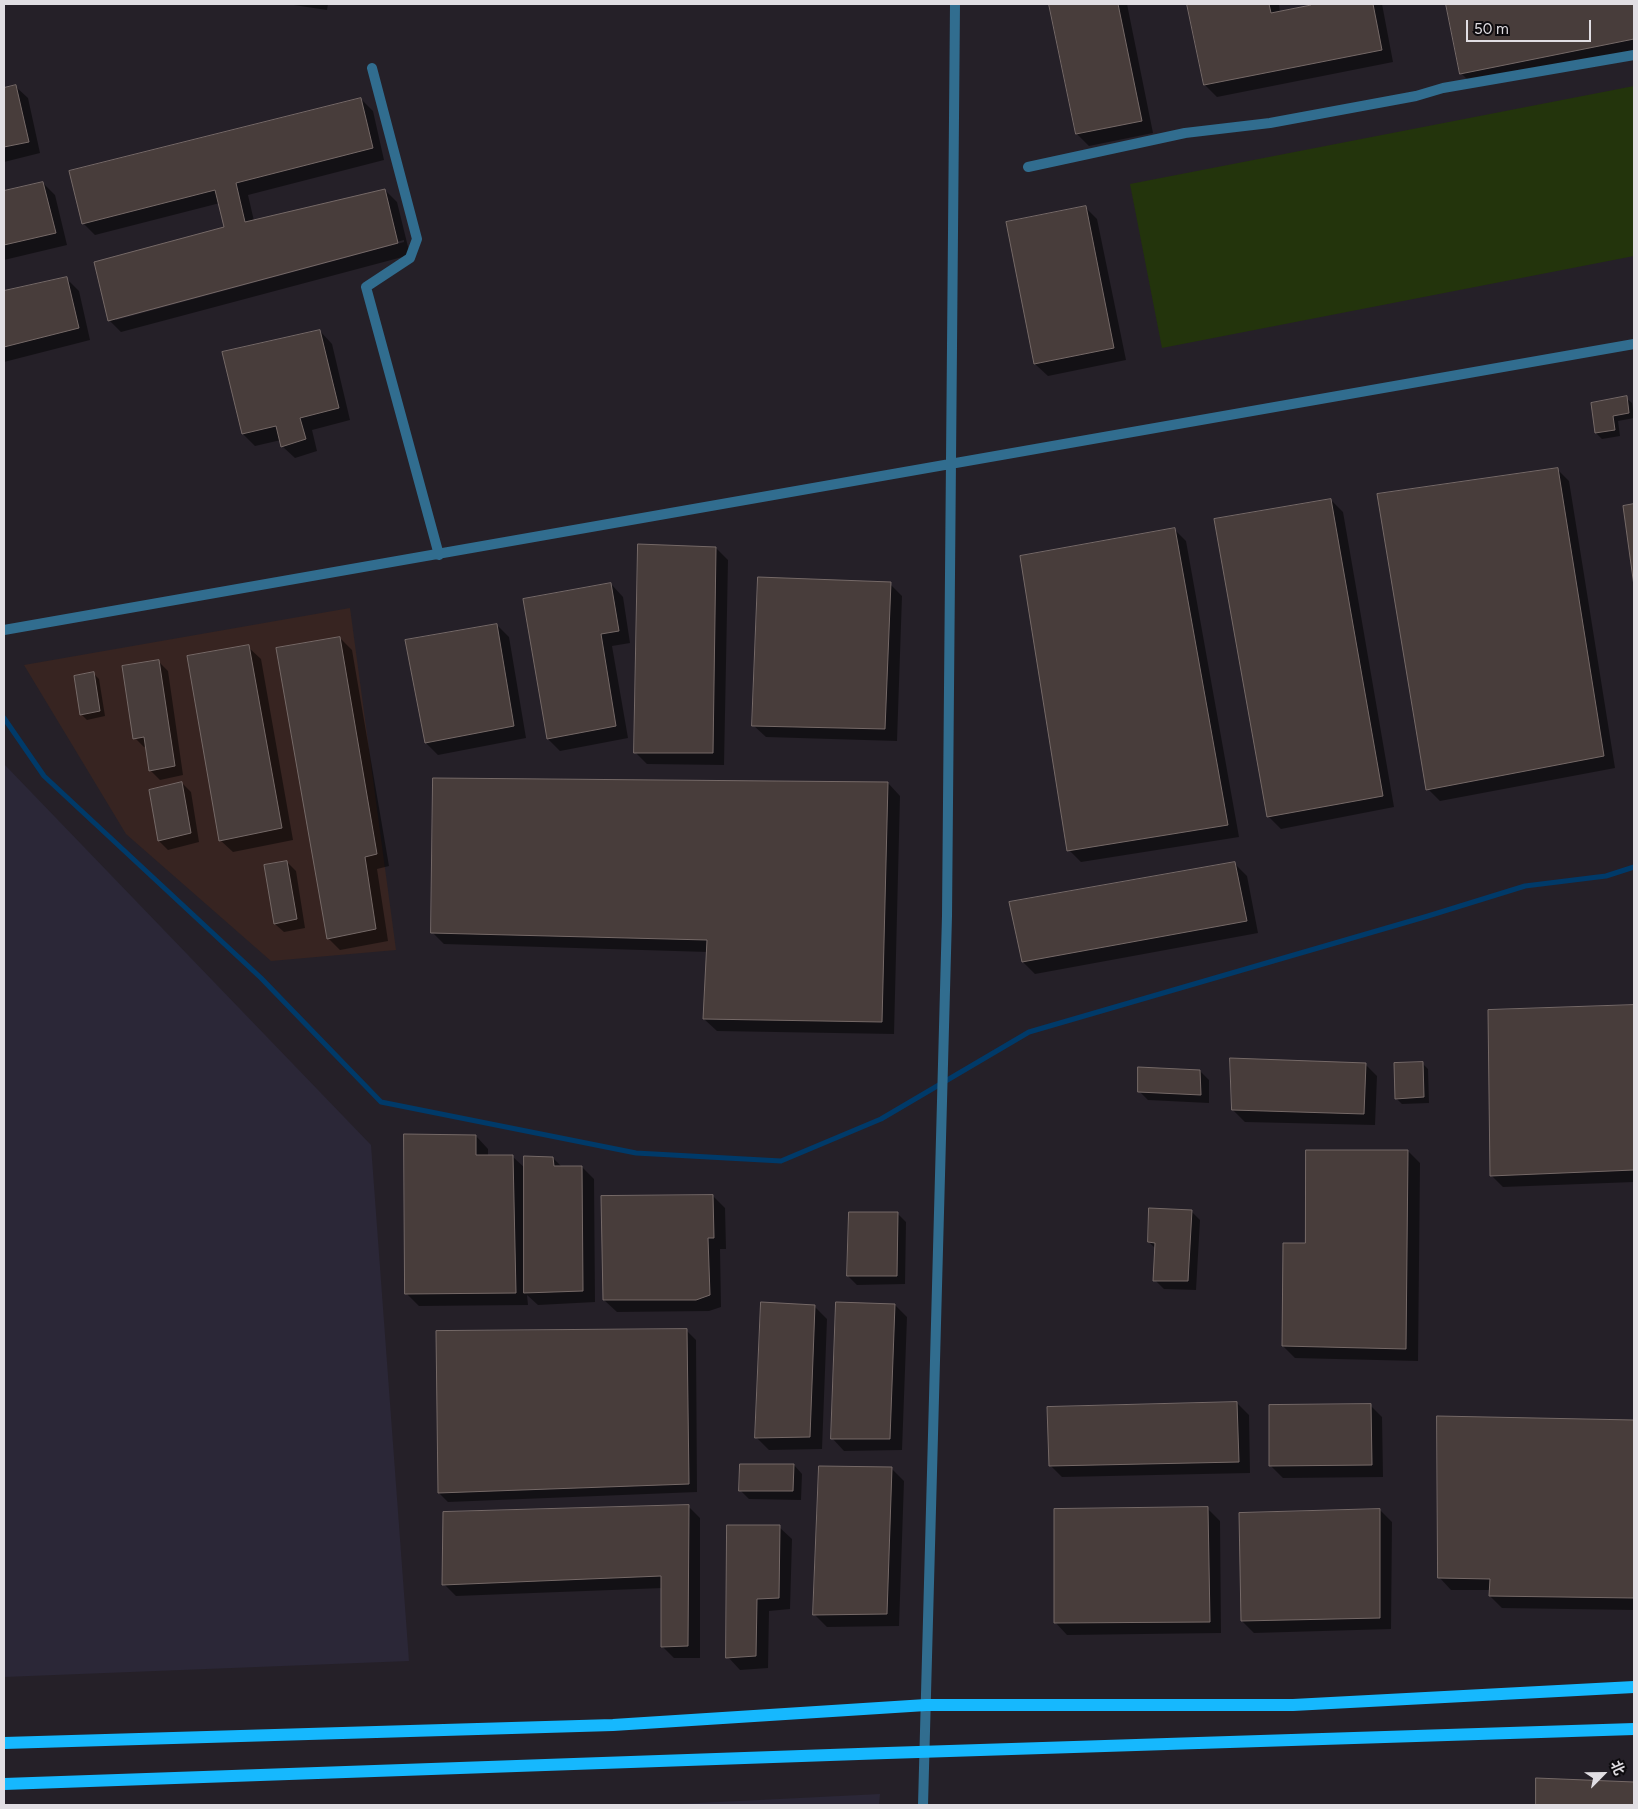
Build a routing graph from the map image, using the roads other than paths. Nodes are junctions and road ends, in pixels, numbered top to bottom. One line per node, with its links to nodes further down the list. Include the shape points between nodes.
1 (955, 4): 6 (street)
2 (1634, 55): 4 (street, via 1270,122 1185,134)
3 (372, 68): 7 (street, via 418,239 410,258 366,287)
4 (1028, 167)
5 (1634, 344): 6 (street)
6 (951, 464): 7 (street); 10 (street, via 947,916)
7 (439, 554): 8 (street)
8 (4, 630)
9 (1634, 1687): 10 (main road, via 1293,1705)
10 (926, 1705): 12 (main road, via 613,1725); 13 (street)
11 (1634, 1729): 13 (main road)
12 (4, 1742)
13 (924, 1751): 14 (main road); 15 (street)
14 (4, 1784)
15 (923, 1805)

